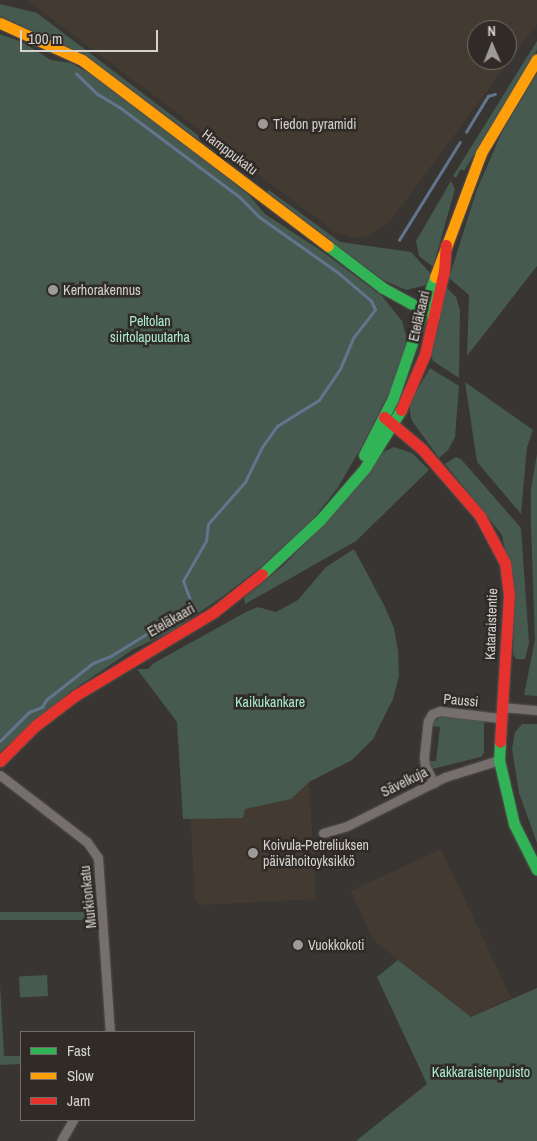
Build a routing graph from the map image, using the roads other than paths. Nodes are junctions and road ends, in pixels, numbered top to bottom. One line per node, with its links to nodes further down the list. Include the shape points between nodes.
1 (0, 23): 4 (main road, Hamppukatu, via 89,64 383,288)
2 (537, 58): 3 (main road, Eteläkaari, via 481,153)
3 (446, 245): 4 (main road, Eteläkaari); 5 (main road, Eteläkaari)
4 (422, 311): 5 (main road, Hamppukatu); 6 (main road, Eteläkaari)
5 (434, 316): 6 (main road, Eteläkaari, via 416,380)
6 (389, 420): 8 (main road, Kataraistentie, via 459,491 480,516 500,550 509,594); 10 (main road, Eteläkaari, via 365,468 286,555 214,612 76,695 35,726)
7 (537, 710): 8 (street)
8 (501, 713): 9 (main road, Kataraistentie); 12 (street, Paussi, via 440,711 432,714 428,721 424,757)
9 (499, 760): 12 (street, Sävelkuja); 14 (main road, Kataraistentie, via 514,824)
10 (0, 761)
11 (0, 775): 15 (street, Murkionkatu, via 87,842 98,858)
12 (434, 783): 13 (street, Sävelkuja, via 347,826)
13 (323, 833)
14 (537, 870)
15 (110, 1031)
16 (72, 1121): 17 (street)
17 (61, 1141)

